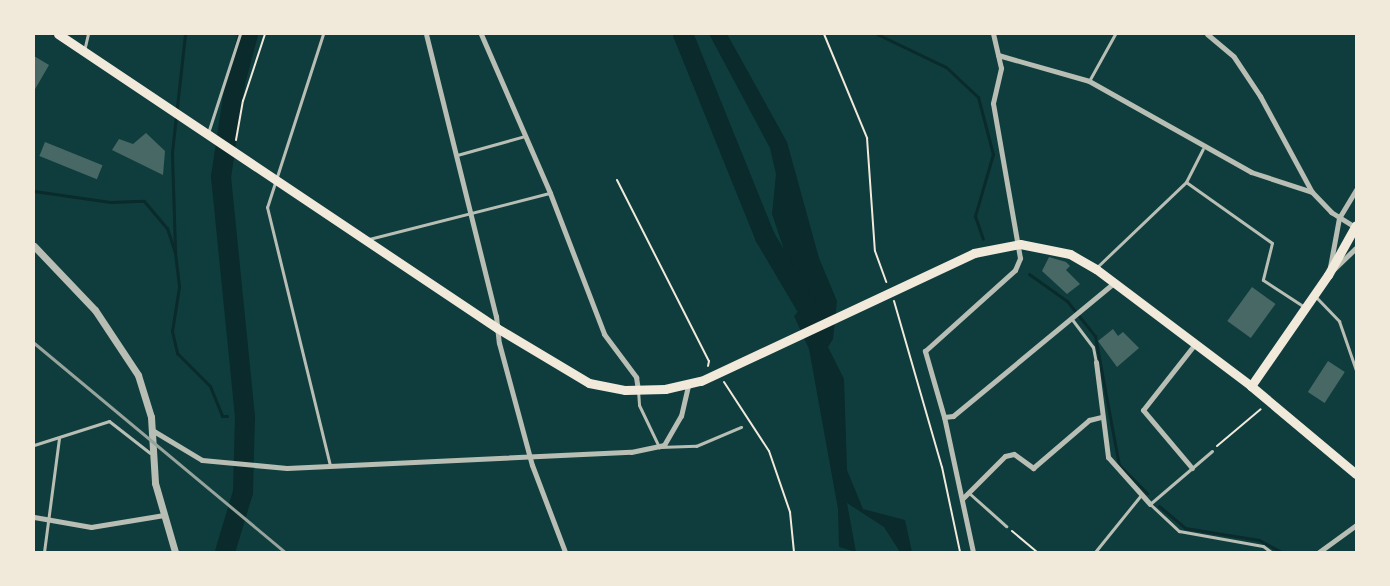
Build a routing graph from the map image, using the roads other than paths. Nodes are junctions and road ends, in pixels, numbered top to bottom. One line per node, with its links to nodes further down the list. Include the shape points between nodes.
1 (58, 34): 10 (main road)
2 (88, 34): 10 (lane)
3 (240, 34): 13 (lane)
4 (323, 34): 17 (lane)
5 (426, 34): 16 (street)
6 (481, 34): 14 (street)
7 (993, 34): 11 (street)
8 (1115, 34): 12 (lane)
9 (1209, 34): 20 (street, via 1234,57 1260,96)
10 (84, 51): 13 (main road)
11 (998, 55): 12 (street); 26 (street, via 1001,68 993,104)
12 (1089, 81): 15 (street)
13 (211, 135): 17 (main road)
14 (526, 136): 16 (lane); 21 (street)
15 (1204, 149): 18 (lane); 20 (street, via 1251,172)
16 (457, 155): 22 (street)
17 (274, 177): 25 (main road); 52 (lane, via 267,207)
18 (1186, 182): 29 (lane); 33 (lane, via 1272,243 1263,280)
19 (1356, 190): 23 (street)
20 (1312, 192): 23 (street)
21 (550, 193): 22 (lane); 41 (street, via 604,334 636,377)
22 (472, 213): 25 (lane); 35 (street)
23 (1339, 218): 24 (street); 30 (street)
24 (1356, 226): 30 (main road)
25 (366, 240): 35 (main road)
26 (1020, 244): 29 (main road, via 1070,254); 39 (main road, via 974,254 721,377); 42 (street, via 1015,270 927,345)
27 (34, 246): 45 (street, via 95,310 128,359 144,390)
28 (1356, 248): 30 (street)
29 (1096, 269): 31 (main road)
30 (1328, 275): 32 (main road)
31 (1114, 283): 34 (street); 36 (main road)
32 (1314, 296): 33 (main road); 38 (lane, via 1339,322)
33 (1306, 308): 40 (main road)
34 (1071, 318): 37 (lane, via 1093,347); 42 (street, via 953,416)
35 (497, 328): 41 (main road, via 589,383 615,390); 51 (street)
36 (1195, 344): 40 (main road); 53 (street, via 1143,410)
37 (1096, 362): 43 (street)
38 (1356, 370)
39 (688, 385): 41 (main road); 48 (street, via 681,416)
40 (1251, 386): 54 (main road)
41 (638, 390): 48 (lane, via 639,405)
42 (944, 417): 57 (street)
43 (1101, 417): 55 (street, via 1089,420 1033,468 1014,454 1005,456); 56 (street, via 1108,457)
44 (741, 427): 48 (lane, via 696,446)
45 (152, 430): 50 (street); 52 (street, via 202,460 253,466)
46 (59, 438): 47 (lane); 50 (lane, via 109,421); 61 (lane)
47 (34, 445)
48 (659, 447): 51 (street)
49 (1212, 451): 53 (lane)
50 (150, 453): 59 (street)
51 (530, 457): 52 (street); 66 (street)
52 (330, 467)
53 (1192, 468): 58 (lane)
54 (1356, 474)
55 (969, 493): 57 (street); 63 (lane)
56 (1141, 494): 58 (street); 68 (lane)
57 (963, 498): 67 (street)
58 (1150, 504): 69 (lane, via 1179,531 1263,546)
59 (164, 515): 61 (street, via 91,527); 65 (street)
60 (34, 517): 61 (street)
61 (52, 520): 64 (lane)
62 (1356, 525): 70 (street)
63 (1006, 526)
64 (44, 552)
65 (175, 552)
66 (565, 552)
67 (973, 552)
68 (1095, 552)
69 (1272, 552)
70 (1318, 552)

